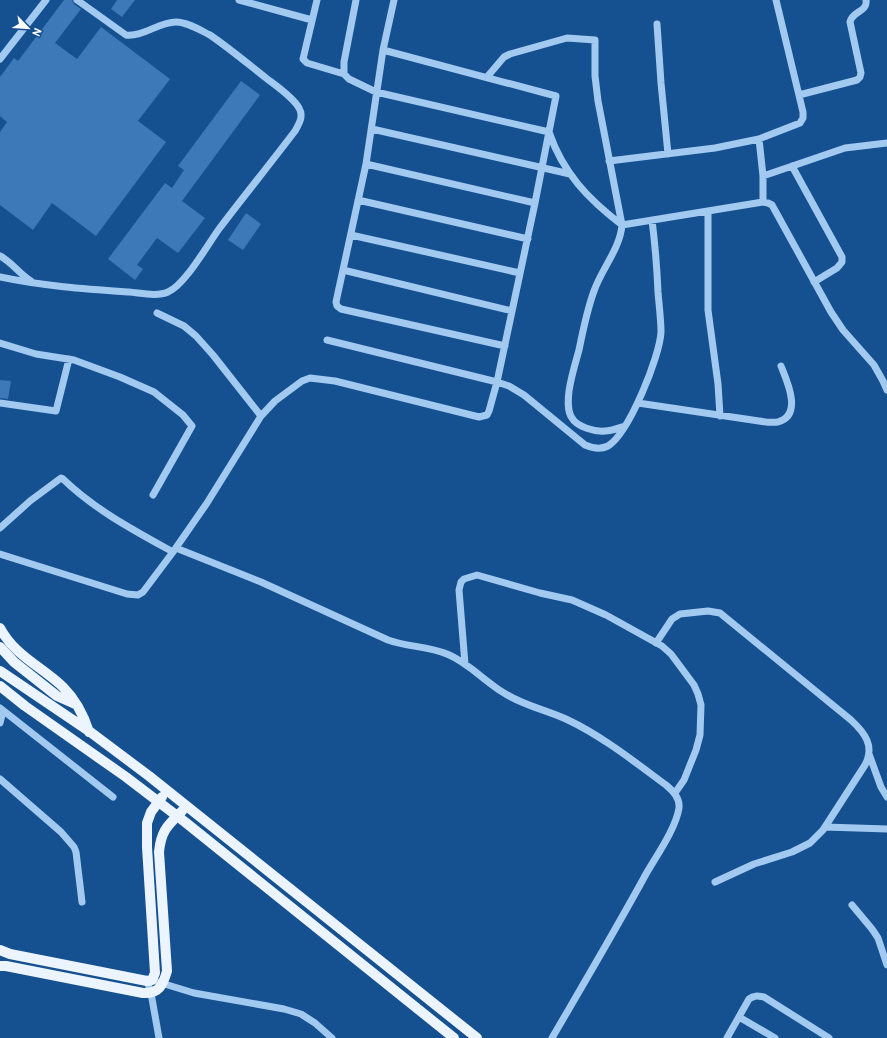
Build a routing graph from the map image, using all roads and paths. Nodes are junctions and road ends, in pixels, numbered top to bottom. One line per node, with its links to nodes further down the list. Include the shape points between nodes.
1 (46, 0): 12 (street)
2 (77, 0): 40 (street, via 126,35 176,22 187,24 209,35 281,90 297,104 302,114 295,131 173,289 158,294)
3 (239, 0): 9 (street)
4 (317, 0): 9 (street)
5 (356, 0): 13 (street)
6 (394, 0): 11 (street)
7 (776, 0): 16 (street)
8 (866, 0): 16 (street, via 865,8 854,15 850,22 860,77)
9 (312, 20): 13 (street, via 303,59 307,63)
10 (657, 24): 21 (street)
11 (383, 50): 14 (street); 15 (street)
12 (0, 59)
13 (344, 74): 15 (street)
14 (487, 77): 18 (street, via 556,96); 22 (street, via 504,57 510,54 567,38 595,40 595,76)
15 (376, 92): 17 (street); 18 (street)
16 (799, 95): 19 (street, via 803,112 800,123)
17 (372, 129): 23 (street); 25 (street)
18 (549, 132): 25 (street); 26 (street)
19 (759, 140): 21 (street); 27 (street)
20 (887, 143): 24 (street, via 846,148)
21 (668, 154): 22 (street)
22 (609, 161): 33 (street)
23 (366, 164): 28 (street); 30 (street)
24 (792, 166): 27 (street); 41 (street, via 842,257 842,262 837,268)
25 (542, 168): 26 (street); 30 (street)
26 (570, 174): 33 (street, via 600,207)
27 (763, 176): 29 (street)
28 (358, 200): 34 (street); 35 (street)
29 (763, 202): 31 (street); 41 (street, via 772,205)
30 (535, 203): 35 (street)
31 (708, 211): 32 (street); 54 (street, via 708,310)
32 (652, 220): 33 (street); 52 (street, via 661,331 660,344)
33 (622, 225): 55 (street, via 618,246 600,275 588,308 569,392 568,408 575,422 590,429 603,432)
34 (351, 235): 37 (street); 38 (street)
35 (528, 239): 38 (street)
36 (0, 256): 40 (street)
37 (343, 270): 42 (street); 46 (street, via 336,302 341,309)
38 (520, 273): 42 (street)
39 (0, 277): 40 (street)
40 (34, 282)
41 (814, 282): 50 (street, via 843,330 874,365)
42 (512, 311): 46 (street)
43 (157, 313): 53 (street, via 184,326 196,336)
44 (327, 340): 49 (street)
45 (0, 343): 47 (street, via 36,354)
46 (504, 346): 49 (street)
47 (69, 359): 51 (street, via 56,411); 56 (street, via 91,365 154,392 183,415 192,426)
48 (781, 366): 54 (street, via 791,395 791,408 784,418 773,423)
49 (497, 382): 53 (street, via 489,411 484,417 335,381 310,378 292,387); 55 (street, via 517,390 593,448 608,446)
50 (887, 390)
51 (0, 403)
52 (638, 403): 54 (street); 55 (street)
53 (261, 416): 58 (street)
54 (720, 416)
55 (625, 426)
56 (153, 495)
57 (0, 528): 58 (street, via 61,478 110,515)
58 (175, 550): 59 (street, via 138,595 127,594); 63 (street, via 261,582 388,640 435,649)
59 (0, 554)
60 (0, 628): 66 (main road, via 9,643 63,687)
61 (656, 643): 63 (street, via 576,601 540,594 477,576 464,579 459,590); 71 (street, via 672,619 680,614 708,611 720,613 851,720 868,742); 74 (street, via 671,654 682,668 694,685 701,705 700,735 696,750 684,780)
62 (0, 647): 66 (main road, via 14,662 57,696)
63 (465, 664): 74 (street, via 515,700 557,715 591,733)
64 (0, 672): 69 (main road)
65 (0, 686): 70 (main road)
66 (75, 704): 69 (main road, via 83,716)
67 (2, 710): 68 (street); 75 (street)
68 (0, 723)
69 (88, 731): 70 (main road); 73 (main road)
70 (90, 751): 77 (main road)
71 (869, 754): 76 (street); 80 (street, via 865,766)
72 (0, 779): 83 (street, via 61,832 74,847)
73 (168, 792): 77 (main road); 78 (main road)
74 (675, 793): 96 (street, via 679,807 673,826)
75 (113, 797)
76 (887, 797)
77 (158, 802): 79 (main road); 88 (main road, via 147,823 155,973)
78 (186, 806): 79 (main road); 95 (main road)
79 (177, 816): 89 (main road, via 168,824 160,839 167,971); 94 (main road)
80 (825, 827): 81 (street); 82 (street, via 817,838 804,847 754,864)
81 (887, 828)
82 (715, 882)
83 (82, 902)
84 (852, 905): 86 (street, via 878,938)
85 (0, 950): 88 (main road)
86 (887, 965)
87 (0, 966): 90 (main road)
88 (150, 981): 89 (street); 90 (street)
89 (162, 984): 90 (main road); 93 (street, via 194,993 301,1014)
90 (151, 993): 92 (street)
91 (739, 1017): 97 (street); 98 (street); 99 (street, via 749,999 753,996 764,997)
92 (159, 1038)
93 (332, 1038)
94 (454, 1038)
95 (477, 1038)
96 (552, 1038)
97 (727, 1038)
98 (775, 1038)
99 (829, 1038)

